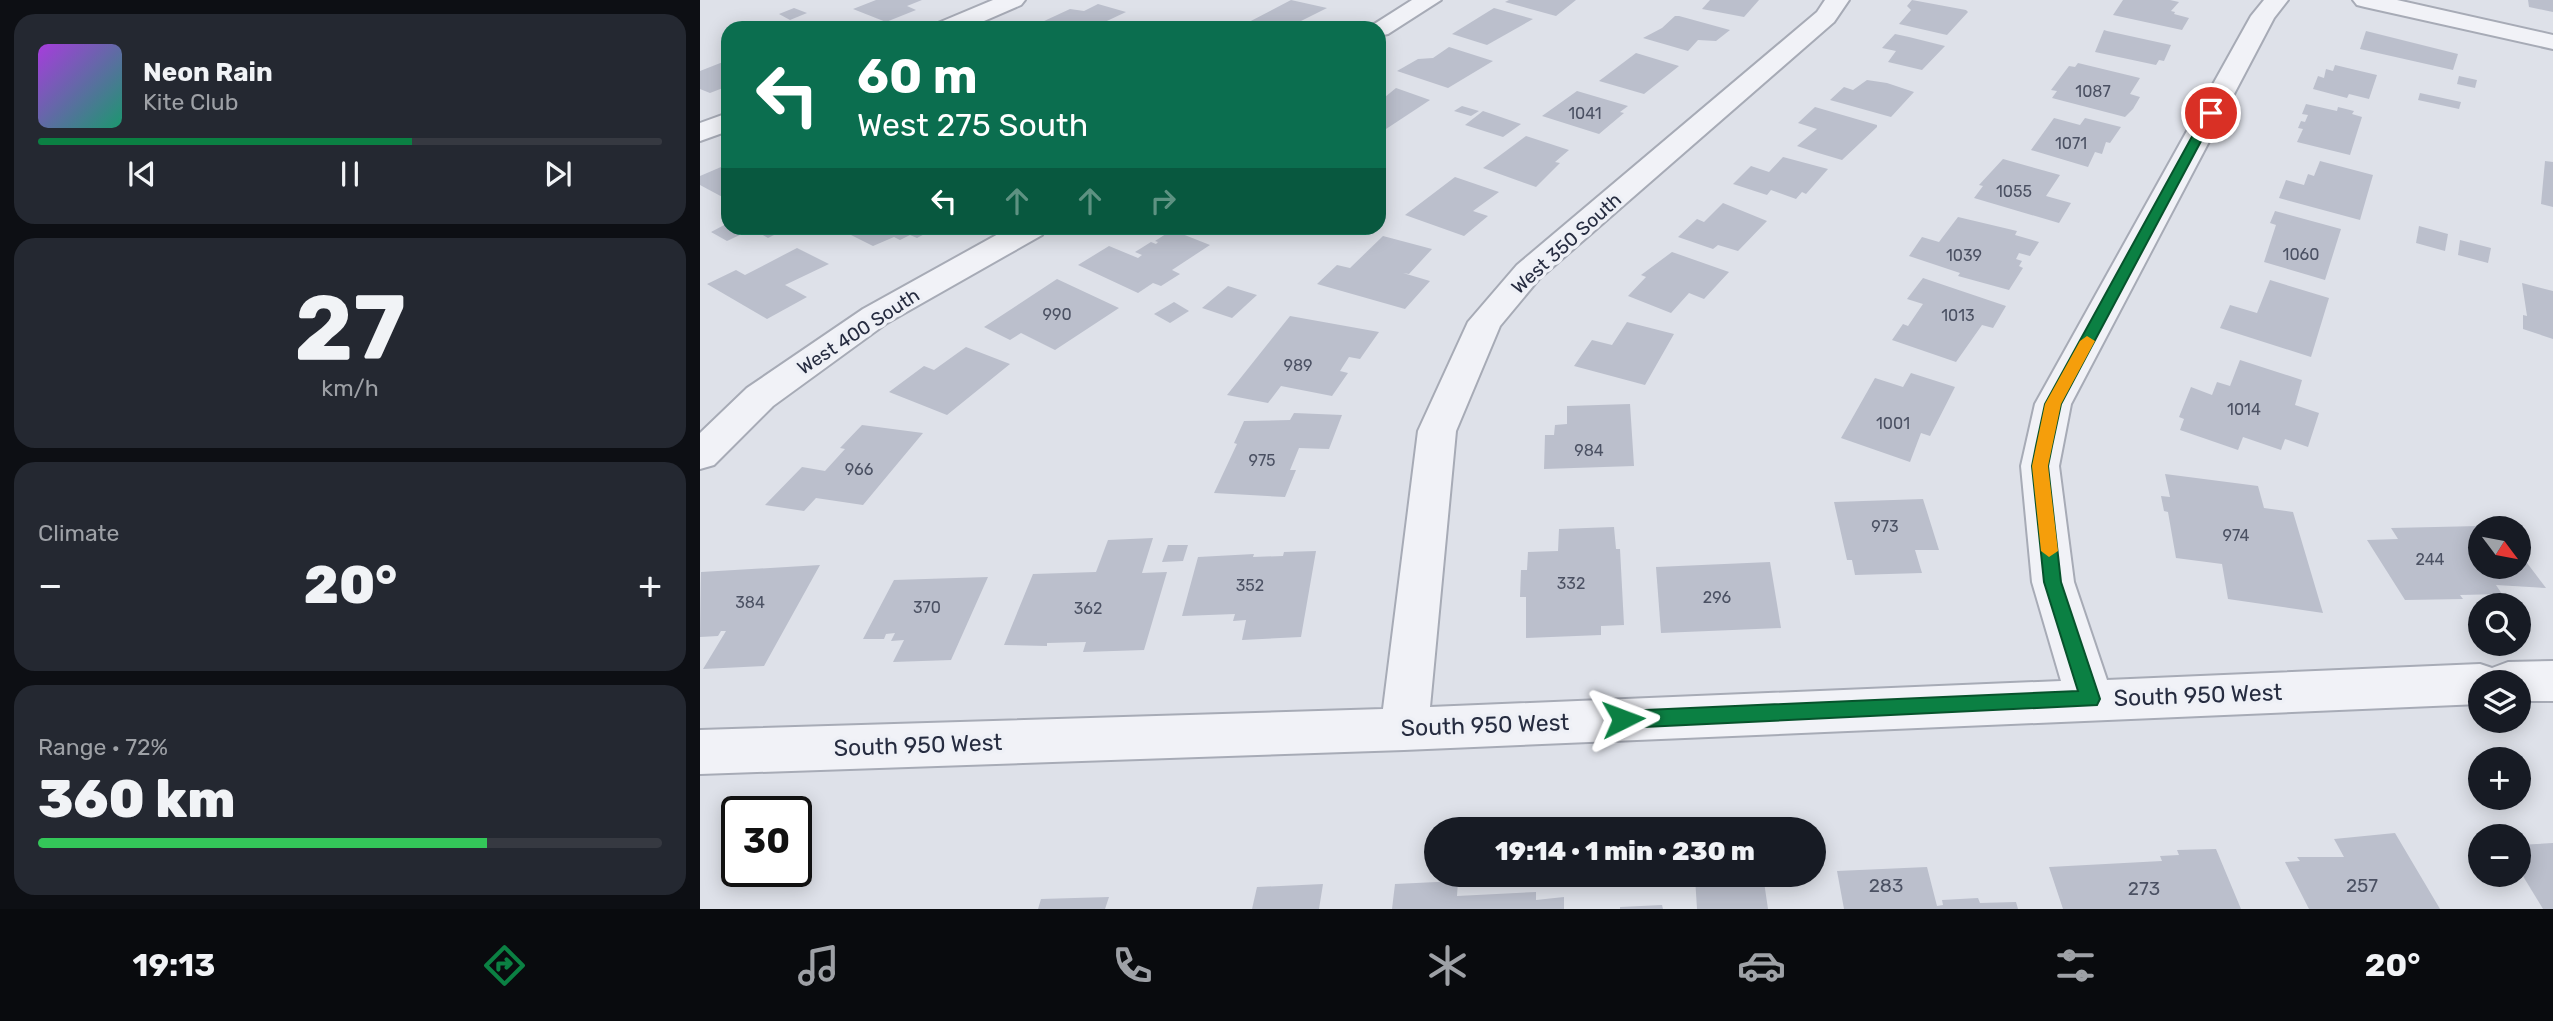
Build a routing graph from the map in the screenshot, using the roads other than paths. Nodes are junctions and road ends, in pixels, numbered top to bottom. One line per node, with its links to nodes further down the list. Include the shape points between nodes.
1 (1013, 0): 6 (street)
2 (1429, 0): 7 (street)
3 (1837, 0): 17 (street, West 350 South, via 1826,17 1528,272 1485,322 1437,431)
4 (2276, 0): 16 (street, via 2263,16 2053,404 2040,466 2053,582)
5 (2365, 0): 8 (street)
6 (964, 21)
7 (1386, 25)
8 (2553, 42)
9 (721, 124): 10 (street)
10 (700, 133)
11 (1019, 235): 12 (street, West 400 South, via 875,316 760,397)
12 (700, 455)
13 (2531, 681): 14 (street)
14 (2553, 681)
15 (2468, 684): 16 (street, South 950 West)
16 (2090, 699): 17 (street, South 950 West)
17 (1404, 729): 18 (street, South 950 West)
18 (700, 752)

